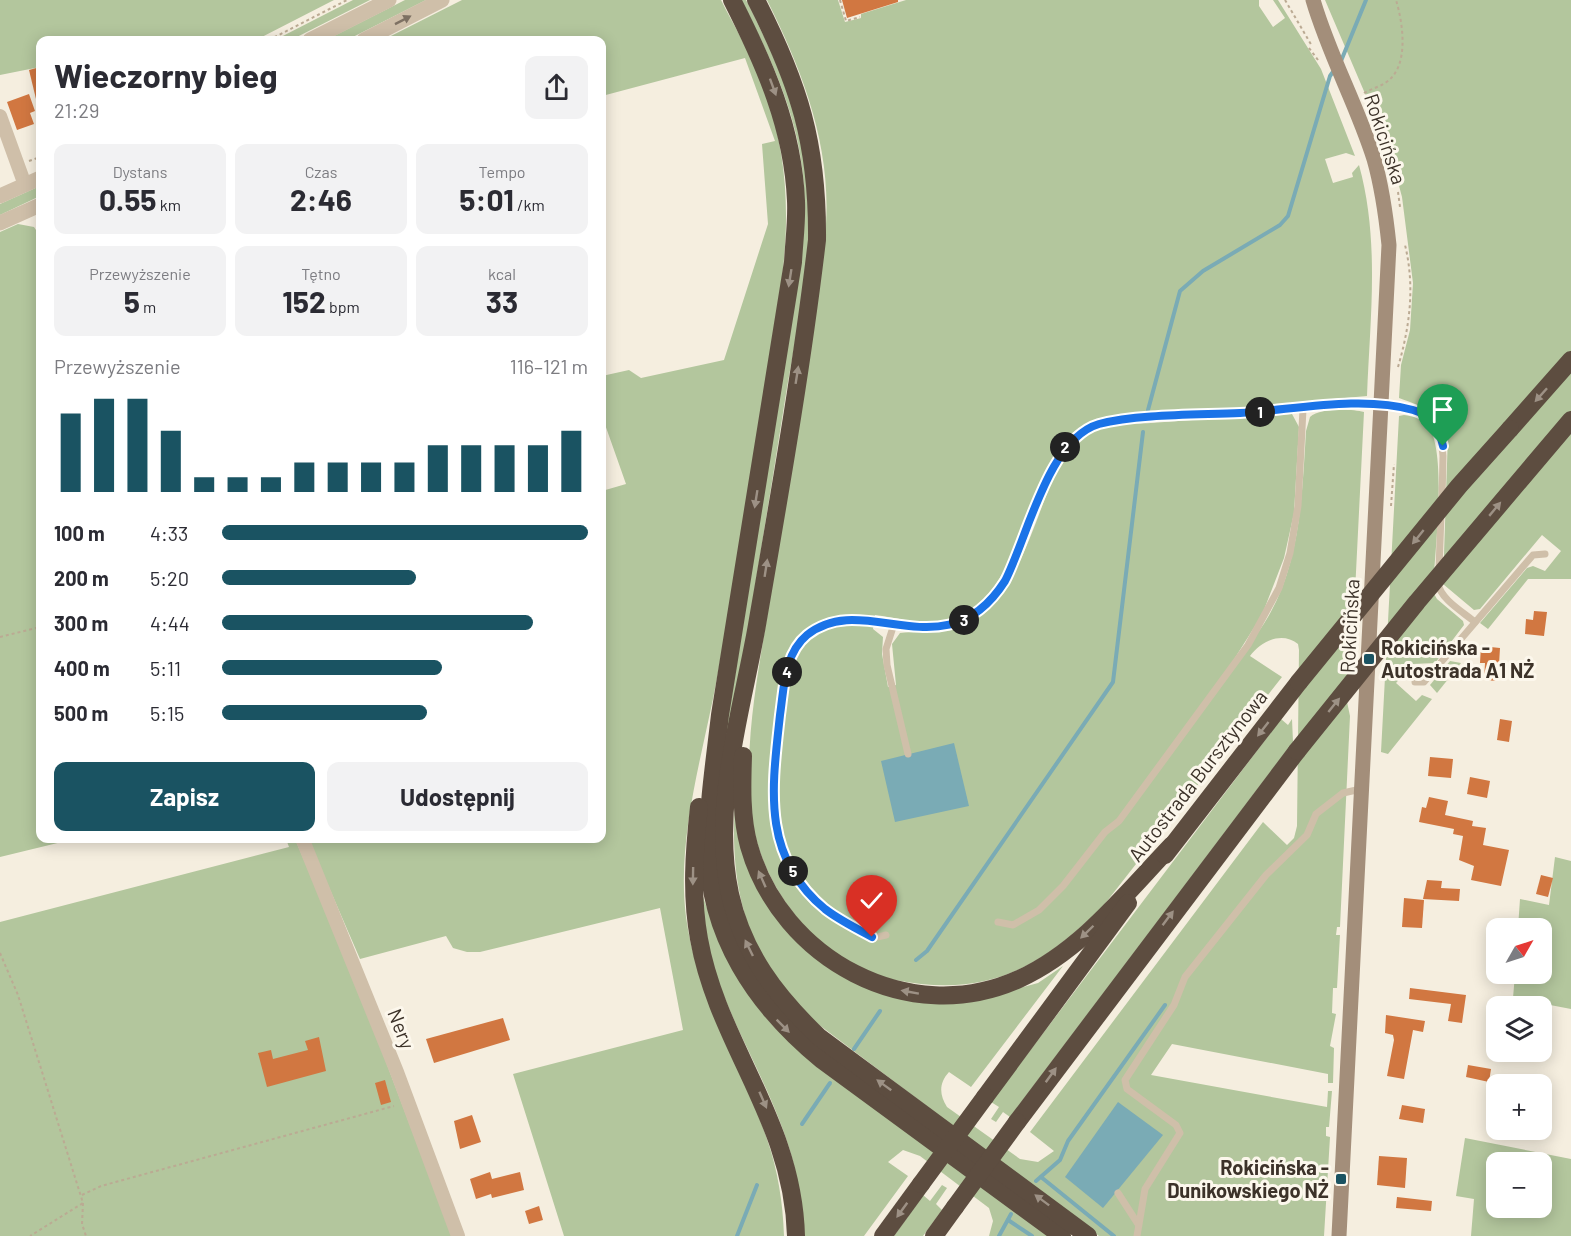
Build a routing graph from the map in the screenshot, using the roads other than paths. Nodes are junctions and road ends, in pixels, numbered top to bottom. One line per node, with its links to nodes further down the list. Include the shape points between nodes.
1 (389, 0): 8 (street)
2 (442, 0): 9 (street, one-way to 2)
3 (732, 0): 25 (highway, one-way to 25, via 757,48 779,105 787,132 796,204 791,273)
4 (756, 0): 23 (highway, one-way to 4, via 811,291 817,205 813,153 799,95)
5 (1303, 0): 7 (main road, Rokicińska)
6 (1313, 0): 7 (main road, Rokicińska)
7 (1322, 30): 17 (main road, Rokicińska, via 1332,66 1350,96 1377,170 1389,245)
8 (318, 36)
9 (372, 36)
10 (0, 116): 12 (street)
11 (36, 180): 12 (street)
12 (25, 185): 13 (street)
13 (0, 196)
14 (36, 211): 15 (street)
15 (0, 223)
16 (1571, 360): 29 (highway, Autostrada Bursztynowa, one-way to 29, bridge, via 1460,486)
17 (1382, 405): 18 (lane); 21 (lane, via 1418,412 1437,427 1443,456 1438,586); 27 (main road, Rokicińska)
18 (1302, 409): 22 (lane, via 1117,421 1086,429 1070,441 1059,457 1009,574 989,602 954,624); 30 (lane, via 1299,498 1293,538 1279,588 1260,626 1119,821 1100,837 1063,886 1025,920 1013,925)
19 (1571, 420): 34 (highway, one-way to 19, bridge, via 1297,751)
20 (1545, 554): 21 (lane, via 1533,555)
21 (1475, 622): 24 (lane, via 1424,682)
22 (894, 624): 26 (lane, via 886,649 887,665); 31 (lane, via 832,623 809,634 798,645 786,675 772,788 775,827 806,890 825,909 872,937)
23 (757, 626): 29 (highway, one-way to 23, via 1069,948 1040,969 1011,982 963,994 916,994 882,986 844,969 811,946 788,922 767,890 749,845 743,805 744,738); 39 (highway, one-way to 23, via 819,1037 785,1003 758,966 734,908 725,850 729,786)
24 (1414, 682)
25 (720, 715): 36 (highway, one-way to 36, via 700,794 696,833 693,878 699,940 722,1011 779,1140 790,1186); 38 (highway, one-way to 38, via 709,823 710,872 725,934 754,990 776,1019 822,1060)
26 (908, 754)
27 (1362, 789): 33 (lane, via 1343,793 1322,809 1306,834 1266,875 1185,977 1174,1005 1125,1080 1127,1089 1176,1125 1180,1133 1145,1188); 41 (main road, Rokicińska)
28 (304, 843): 35 (street, Nery)
29 (1172, 845): 37 (highway, Autostrada Bursztynowa, one-way to 37, bridge)
30 (998, 922)
31 (886, 935)
32 (1118, 1193): 33 (lane)
33 (1137, 1224): 40 (lane)
34 (938, 1232)
35 (458, 1236)
36 (795, 1236)
37 (883, 1236)
38 (1062, 1236)
39 (1088, 1236)
40 (1137, 1236)
41 (1339, 1236)

